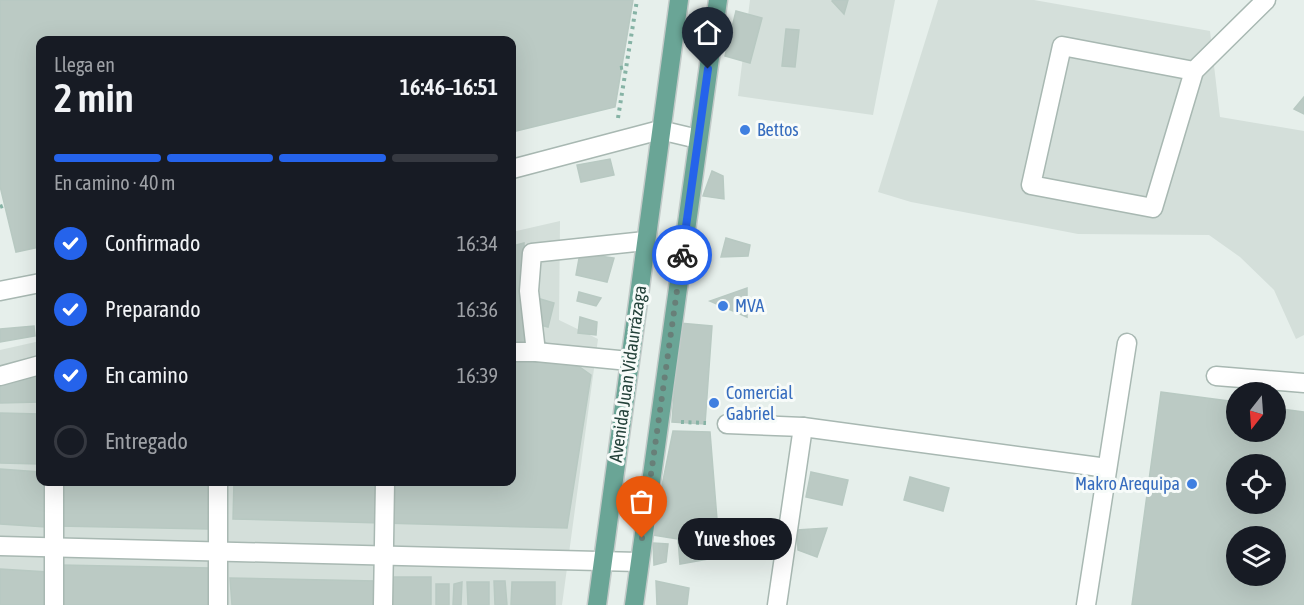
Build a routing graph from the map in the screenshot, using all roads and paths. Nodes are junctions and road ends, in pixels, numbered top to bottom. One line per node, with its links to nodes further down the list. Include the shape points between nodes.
1 (679, 0): 8 (main road, Avenida Juan Vidaurrázaga)
2 (718, 0): 9 (main road, Avenida Juan Vidaurrázaga)
3 (1266, 0): 7 (lane)
4 (635, 3): 5 (path)
5 (626, 67): 6 (path); 10 (path)
6 (620, 68)
7 (1194, 71): 7 (lane, via 1062,46 1031,184 1153,208)
8 (660, 130): 9 (lane); 10 (lane); 12 (main road, Avenida Juan Vidaurrázaga)
9 (698, 139): 23 (main road, Avenida Juan Vidaurrázaga)
10 (615, 142): 11 (lane)
11 (516, 168)
12 (645, 241): 17 (lane, via 532,253 529,291); 18 (main road, Avenida Juan Vidaurrázaga)
13 (36, 284): 14 (lane)
14 (0, 291)
15 (1128, 343): 26 (lane)
16 (516, 352): 17 (lane)
17 (536, 352): 18 (lane)
18 (629, 362): 34 (main road, Avenida Juan Vidaurrázaga)
19 (36, 367): 20 (lane)
20 (0, 376)
21 (1216, 376): 22 (lane)
22 (1304, 382)
23 (659, 421): 24 (path); 35 (main road, Avenida Juan Vidaurrázaga)
24 (727, 424): 25 (lane)
25 (803, 427): 26 (lane); 41 (lane)
26 (1107, 468): 42 (lane)
27 (54, 486): 31 (lane)
28 (218, 486): 32 (lane)
29 (385, 486): 33 (lane)
30 (0, 546): 31 (lane)
31 (54, 547): 32 (lane); 36 (lane)
32 (218, 551): 33 (lane); 37 (lane)
33 (384, 554): 34 (lane); 38 (lane)
34 (602, 560): 35 (lane); 39 (main road, Avenida Juan Vidaurrázaga)
35 (639, 562): 40 (main road, Avenida Juan Vidaurrázaga)
36 (54, 605)
37 (218, 605)
38 (383, 605)
39 (597, 605)
40 (634, 605)
41 (777, 605)
42 (1086, 605)

